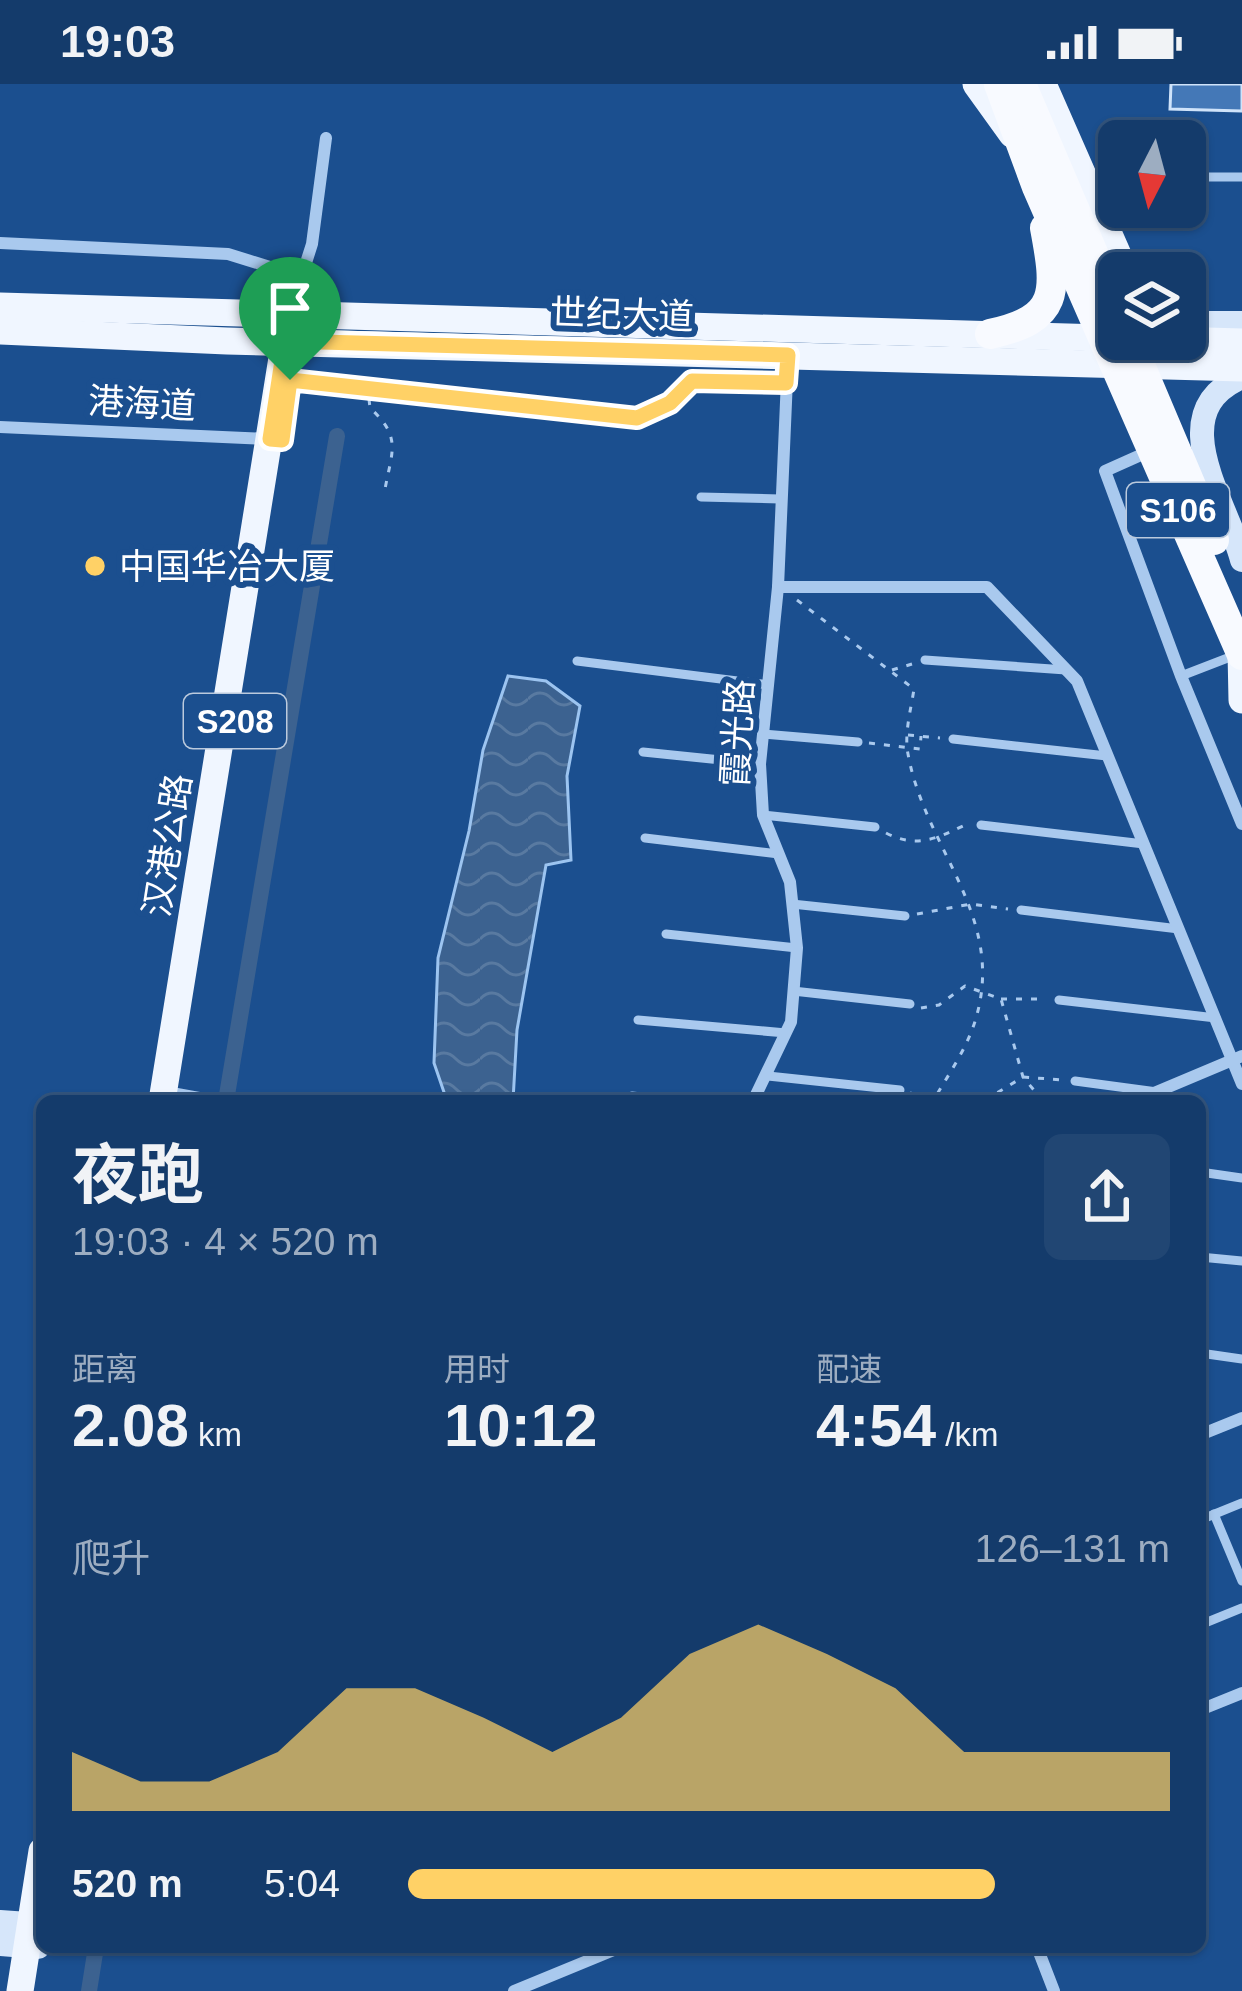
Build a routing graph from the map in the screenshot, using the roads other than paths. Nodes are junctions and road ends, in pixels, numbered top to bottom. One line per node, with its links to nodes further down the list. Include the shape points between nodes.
1 (976, 84): 6 (main road)
2 (999, 84): 6 (highway, S106)
3 (1021, 84): 12 (highway, S106)
4 (1043, 84): 11 (main road)
5 (326, 138): 13 (street)
6 (1019, 143): 9 (highway, S106)
7 (1206, 177): 8 (lane)
8 (1242, 177)
9 (1036, 187): 14 (highway, S106); 20 (highway, via 1050,254 1046,304 1033,322)
10 (0, 243): 13 (street, via 228,254)
11 (1117, 252)
12 (1098, 276)
13 (302, 277): 18 (street)
14 (1098, 296)
15 (0, 307): 18 (main road, 世纪大道)
16 (1206, 322): 17 (main road)
17 (1242, 323)
18 (293, 329): 19 (main road, 世纪大道); 20 (main road, 世纪大道); 28 (main road, 世纪大道); 29 (main road, 汉港公路 / S208)
19 (0, 331)
20 (990, 334): 21 (main road, 世纪大道)
21 (1098, 341)
22 (1206, 342): 23 (main road, 世纪大道)
23 (1242, 342)
24 (1098, 345): 28 (main road, 世纪大道)
25 (1129, 360): 34 (highway, S106)
26 (1133, 360): 39 (highway, S106)
27 (1175, 360): 30 (main road, 世纪大道)
28 (787, 369): 36 (street, 霞光路)
29 (285, 379): 31 (lane); 33 (main road, 汉港公路 / S208)
30 (1237, 381): 37 (main road, via 1206,406 1202,445)
31 (637, 418)
32 (0, 427): 33 (street, 港海道)
33 (276, 439): 78 (main road, 汉港公路 / S208)
34 (1152, 450): 40 (highway, S106); 44 (street, via 1105,471)
35 (701, 497): 36 (lane)
36 (780, 499): 38 (street, 霞光路)
37 (1242, 560)
38 (778, 587): 43 (street, via 987,587); 45 (street, 霞光路)
39 (1242, 606)
40 (1241, 654): 44 (lane); 46 (main road)
41 (925, 660): 43 (lane)
42 (578, 661): 45 (lane)
43 (1066, 670): 51 (street)
44 (1181, 676): 54 (street)
45 (769, 685): 47 (street, 霞光路)
46 (1242, 700)
47 (763, 734): 49 (lane); 52 (street, 霞光路)
48 (953, 739): 51 (lane)
49 (857, 742)
50 (643, 752): 52 (lane)
51 (1107, 756): 58 (street)
52 (760, 764): 53 (street, 霞光路)
53 (763, 815): 56 (lane); 59 (street, 霞光路)
54 (1242, 824)
55 (981, 825): 58 (lane)
56 (875, 827)
57 (645, 838): 59 (lane)
58 (1144, 844): 63 (street)
59 (779, 854): 60 (street, 霞光路)
60 (792, 904): 62 (lane); 65 (street, 霞光路)
61 (1022, 910): 63 (lane)
62 (905, 916)
63 (1179, 929): 69 (street)
64 (666, 934): 65 (lane)
65 (796, 948): 66 (street, 霞光路)
66 (794, 991): 68 (lane); 71 (street, 霞光路)
67 (1059, 1000): 69 (lane)
68 (910, 1004)
69 (1216, 1018): 72 (street)
70 (638, 1020): 71 (lane)
71 (786, 1033): 73 (street, 霞光路)
72 (1237, 1058): 75 (street); 77 (street)
73 (768, 1076): 76 (lane); 79 (street, 霞光路)
74 (1075, 1081): 77 (lane)
75 (1242, 1084)
76 (900, 1090)
77 (1157, 1092): 80 (street)
78 (169, 1095)
79 (757, 1095)
80 (1150, 1095)
81 (1206, 1173): 82 (lane)
82 (1242, 1178)
83 (1206, 1258): 84 (lane)
84 (1242, 1262)
85 (1206, 1354): 86 (lane)
86 (1242, 1359)
87 (1242, 1418): 88 (street)
88 (1206, 1433)
89 (1242, 1503): 90 (lane)
90 (1214, 1514): 91 (lane); 92 (lane)
91 (1206, 1517)
92 (1242, 1581)
93 (1242, 1609): 94 (lane)
94 (1206, 1623)
95 (1242, 1693): 96 (street)
96 (1206, 1708)
97 (36, 1893): 99 (main road)
98 (0, 1922): 99 (main road)
99 (30, 1935): 102 (main road); 103 (main road)
100 (606, 1953): 104 (street)
101 (1038, 1953): 105 (street)
102 (20, 1991)
103 (32, 1991)
104 (514, 1991)
105 (1054, 1991)

